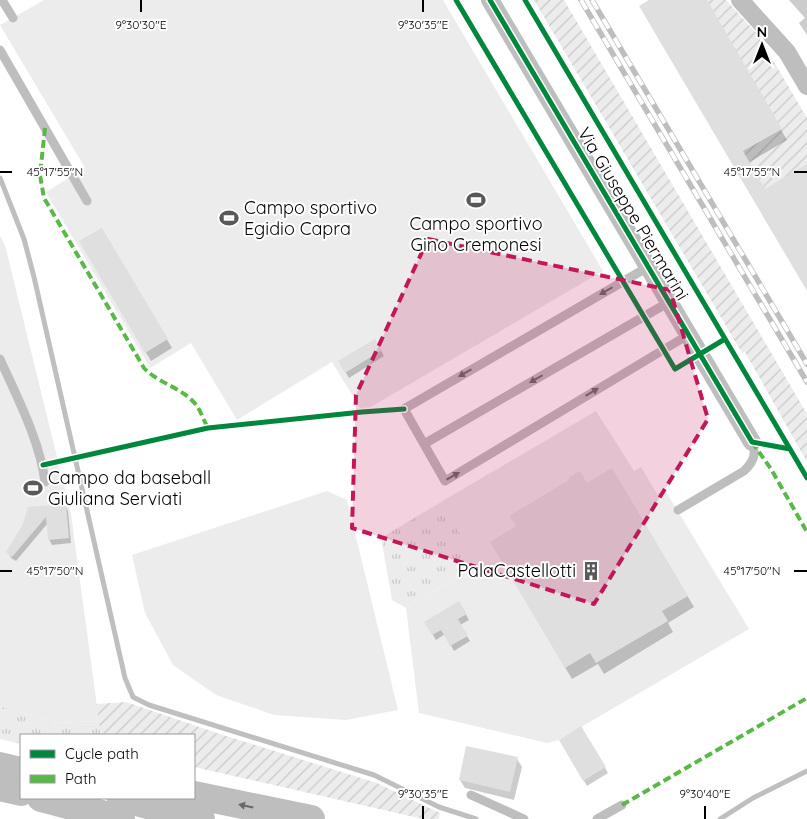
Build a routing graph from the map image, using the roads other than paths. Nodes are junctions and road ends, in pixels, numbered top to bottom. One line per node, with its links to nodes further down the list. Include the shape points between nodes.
1 (2, 0): 4 (lane)
2 (490, 0): 8 (street, Via Giuseppe Piermarini)
3 (740, 0): 6 (street, via 787,52)
4 (13, 18)
5 (0, 50): 7 (lane)
6 (807, 86)
7 (87, 202)
8 (648, 267): 9 (street, Via Giuseppe Piermarini); 13 (lane, one-way to 13, via 404,409)
9 (669, 302): 10 (street, Via Giuseppe Piermarini); 13 (lane, one-way to 13)
10 (688, 334): 12 (street, Via Giuseppe Piermarini); 13 (lane, one-way to 10, via 445,481)
11 (0, 359): 14 (lane, via 43,465)
12 (752, 442): 15 (lane, via 755,455 744,471)
13 (424, 444)
14 (45, 482)
15 (678, 510)
16 (0, 764): 17 (highway); 18 (highway)
17 (20, 766)
18 (20, 771)
19 (0, 787): 20 (highway)
20 (20, 792)
21 (195, 795): 28 (highway, one-way to 21)
22 (471, 795): 29 (lane)
23 (45, 799): 26 (highway)
24 (125, 799): 27 (highway)
25 (622, 805): 30 (lane)
26 (121, 819)
27 (201, 819)
28 (311, 819)
29 (524, 819)
30 (597, 819)

